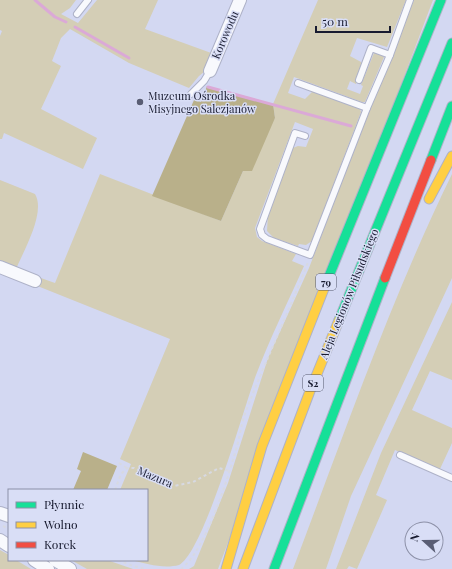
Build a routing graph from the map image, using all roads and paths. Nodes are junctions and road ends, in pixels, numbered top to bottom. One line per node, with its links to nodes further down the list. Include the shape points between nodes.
1 (88, 0): 5 (lane)
2 (240, 0): 8 (street, Korowodu)
3 (410, 0): 7 (lane)
4 (441, 0): 35 (highway, 79, via 284,386 262,446)
5 (77, 14)
6 (452, 43): 36 (highway, Aleja Legionów Piłsudskiego / S2, via 319,369)
7 (390, 55): 9 (lane, via 371,48); 13 (lane)
8 (210, 71): 11 (lane)
9 (359, 80)
10 (298, 83): 13 (lane)
11 (192, 94)
12 (452, 106): 21 (highway, S2)
13 (367, 108): 18 (lane)
14 (305, 136): 18 (lane, via 295,133 260,229 267,239)
15 (452, 156): 16 (highway)
16 (424, 210)
17 (417, 222): 21 (highway)
18 (310, 255): 25 (path, via 243,419)
19 (0, 267): 20 (street)
20 (31, 281)
21 (381, 288): 37 (highway, S2)
22 (400, 454): 26 (lane)
23 (119, 463): 24 (path)
24 (127, 468): 25 (path, Mazura, via 134,468 174,486 193,482 219,468); 27 (path, Mazura, via 121,474)
25 (229, 471): 34 (path, via 198,549 190,562)
26 (452, 478)
27 (115, 489)
28 (36, 561): 31 (street)
29 (57, 561): 32 (street)
30 (120, 561): 33 (path)
31 (48, 569)
32 (70, 569)
33 (146, 569)
34 (181, 569)
35 (226, 569)
36 (243, 569)
37 (274, 569)

